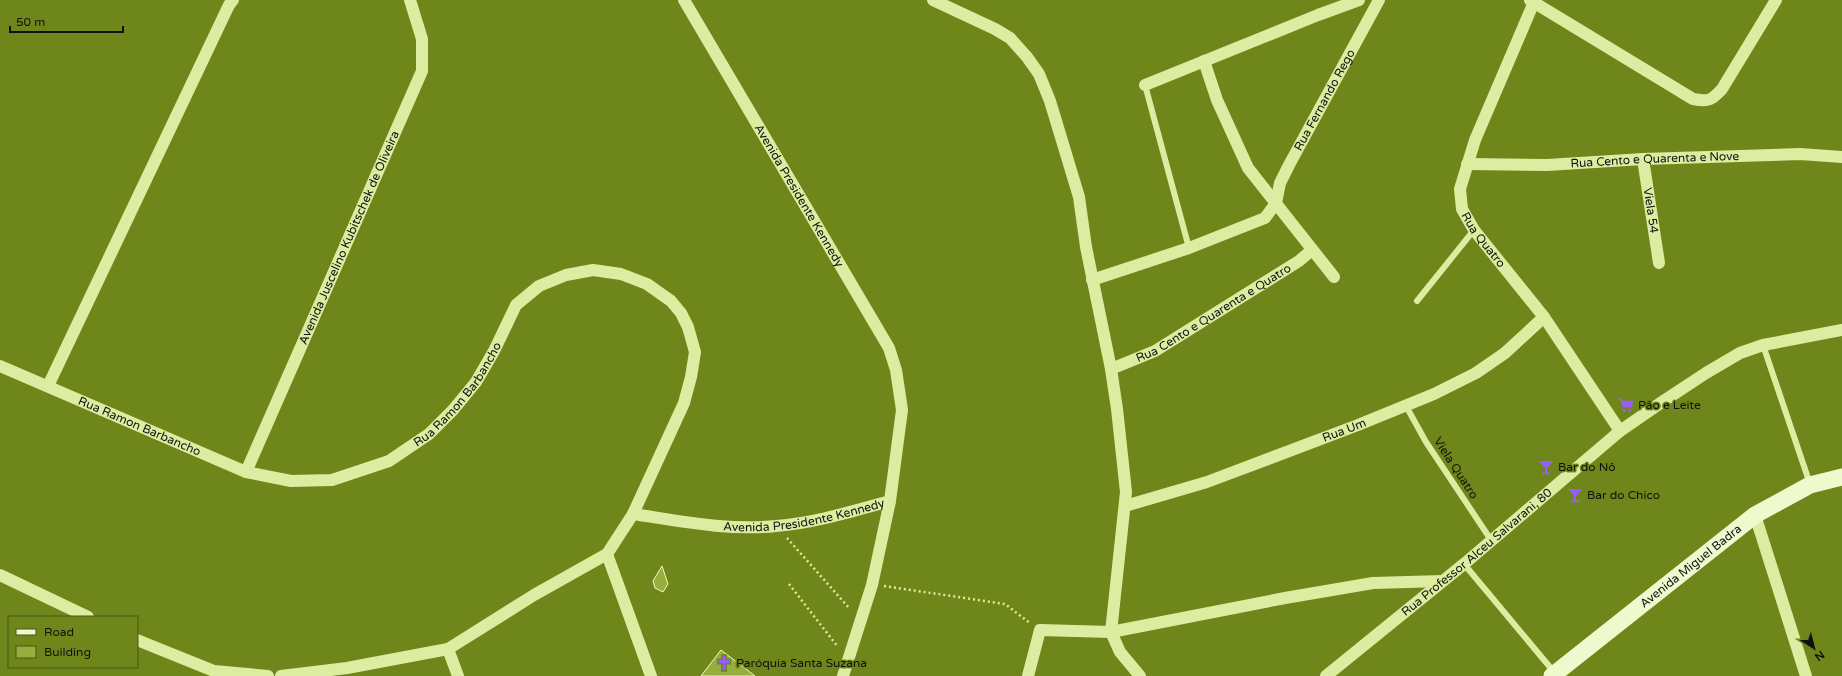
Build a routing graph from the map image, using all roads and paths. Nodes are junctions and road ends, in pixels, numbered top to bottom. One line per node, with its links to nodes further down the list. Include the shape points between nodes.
1 (233, 0): 27 (street)
2 (410, 0): 30 (street, Avenida Juscelino Kubitschek de Oliveira, via 422,39 422,71)
3 (684, 0): 33 (street, Avenida Presidente Kennedy, via 889,348 896,370 902,410)
4 (933, 0): 20 (street, via 1010,38 1039,74 1050,101 1079,197)
5 (1359, 0): 9 (street)
6 (1379, 0): 14 (street, Rua Fernando Rego, via 1289,164 1280,183)
7 (1776, 0): 8 (street, via 1722,89 1713,99 1704,101 1693,99)
8 (1532, 1): 13 (street, Rua Quatro)
9 (1204, 61): 10 (street); 14 (street, via 1217,100 1248,168)
10 (1145, 85): 16 (lane)
11 (1842, 157): 12 (street, Rua Cento e Quarenta e Nove, via 1800,154)
12 (1643, 159): 13 (street, Rua Cento e Quarenta e Nove, via 1547,165); 18 (street, Viela 54)
13 (1467, 164): 15 (street, Rua Quatro, via 1460,189 1462,209)
14 (1276, 203): 16 (street, via 1265,218 1257,223); 17 (street)
15 (1474, 230): 21 (lane); 22 (street, Rua Quatro)
16 (1189, 248): 20 (street)
17 (1312, 250): 19 (street); 26 (street, Rua Cento e Quarenta e Quatro, via 1299,261 1155,351)
18 (1659, 263)
19 (1334, 277)
20 (1092, 280): 26 (street)
21 (1417, 301)
22 (1544, 317): 28 (street, Rua Um, via 1505,353 1476,373); 29 (street, Rua Quatro)
23 (1842, 330): 24 (street, Rua Professor Alceu Salvarani, 80)
24 (1764, 345): 29 (street, Rua Professor Alceu Salvarani, 80, via 1740,353 1706,373); 32 (lane)
25 (0, 366): 27 (street, Rua Ramon Barbancho)
26 (1111, 369): 34 (street, via 1126,492)
27 (48, 386): 30 (street, Rua Ramon Barbancho)
28 (1406, 406): 34 (street, Rua Um, via 1207,482); 38 (lane, Viela Quatro, via 1426,442)
29 (1620, 431): 38 (street, Rua Professor Alceu Salvarani, 80)
30 (246, 472): 35 (street, Rua Ramon Barbancho, via 291,480 332,480 389,461 429,434 476,382 516,305 539,286 566,275 593,270 621,274 647,284 671,301 688,327 695,352 684,403)
31 (1842, 477): 32 (main road, Avenida Miguel Badra)
32 (1810, 485): 36 (main road, Avenida Miguel Badra)
33 (890, 502): 35 (street, Avenida Presidente Kennedy, via 776,526 736,527); 44 (street)
34 (1125, 506): 48 (street)
35 (633, 514): 39 (street)
36 (1755, 515): 52 (main road, Avenida Miguel Badra); 61 (street)
37 (785, 536): 45 (path)
38 (1491, 540): 40 (street, Rua Professor Alceu Salvarani, 80)
39 (606, 554): 50 (street); 56 (street)
40 (1464, 564): 42 (street, Rua Professor Alceu Salvarani, 80); 52 (lane)
41 (0, 575): 46 (street)
42 (1442, 581): 48 (street, via 1373,583); 60 (street, Rua Professor Alceu Salvarani, 80)
43 (789, 584): 51 (path)
44 (872, 585): 47 (path, via 1005,604); 57 (street)
45 (852, 611)
46 (86, 616)
47 (1040, 630): 48 (street); 58 (street)
48 (1111, 632): 59 (street, via 1120,652)
49 (138, 640): 53 (street, via 214,671)
50 (448, 649): 54 (street, via 347,668); 55 (street)
51 (841, 651)
52 (1554, 675)
53 (268, 676)
54 (281, 676)
55 (458, 676)
56 (651, 676)
57 (843, 676)
58 (1028, 676)
59 (1140, 676)
60 (1326, 676)
61 (1806, 676)

